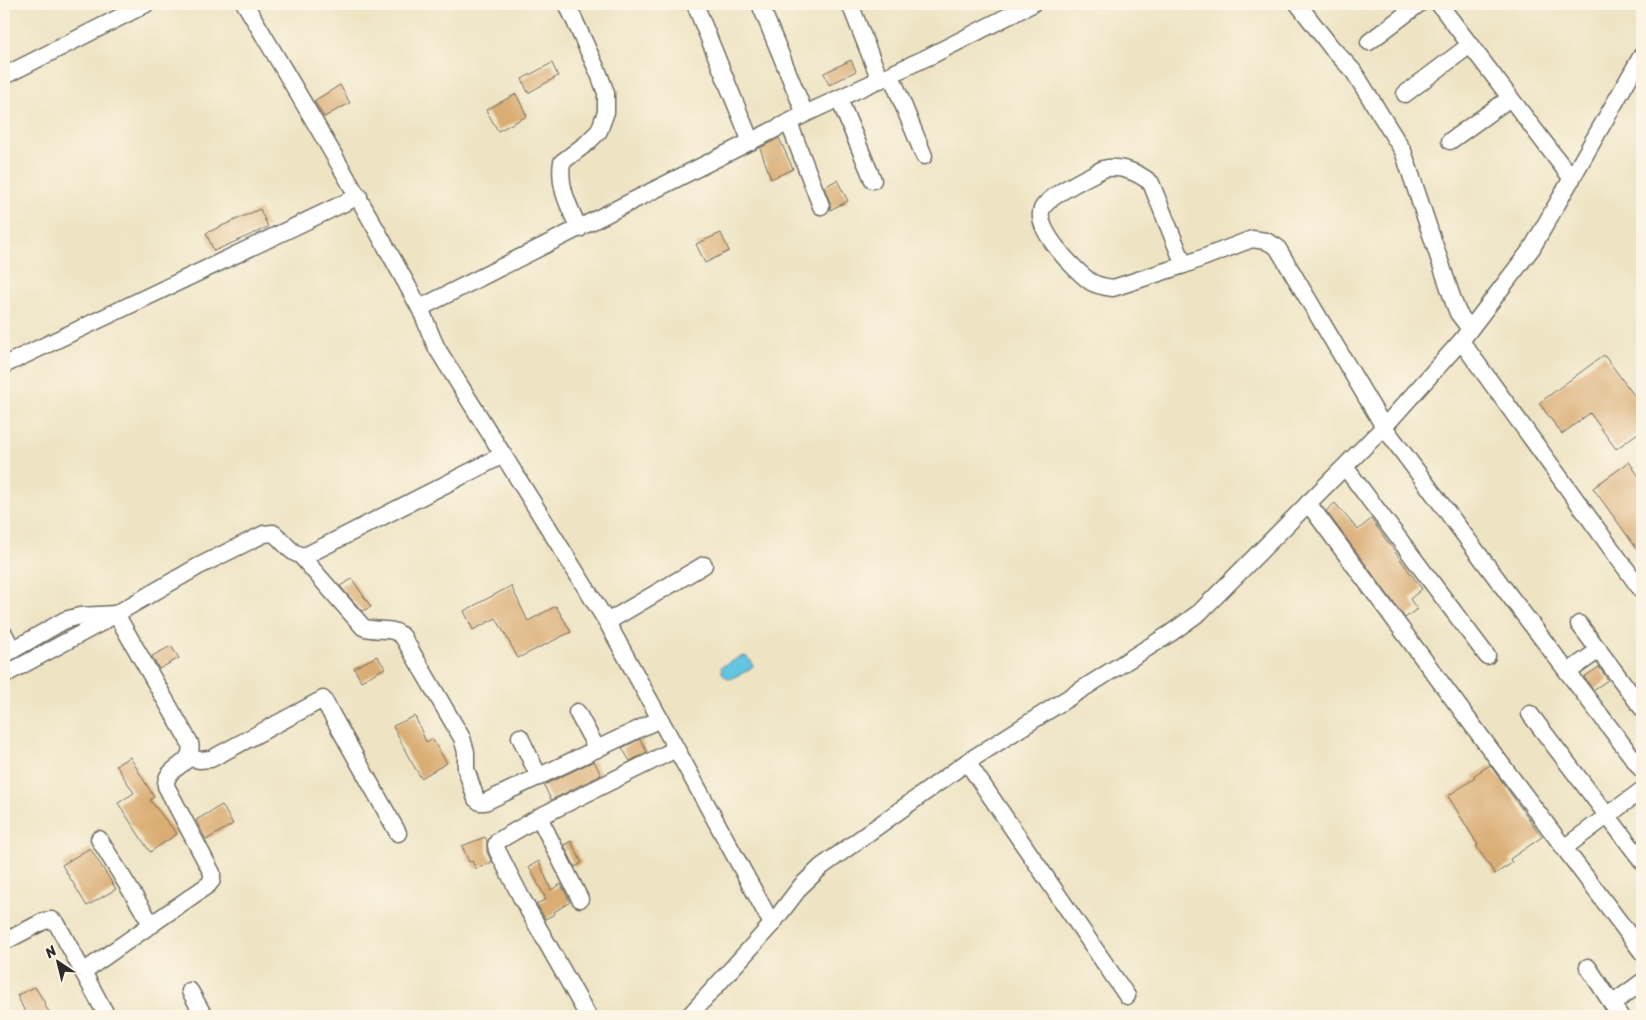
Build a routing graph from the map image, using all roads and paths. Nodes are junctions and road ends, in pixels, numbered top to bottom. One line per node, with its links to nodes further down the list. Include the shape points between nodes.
1 (146, 4): 14 (street)
2 (245, 4): 26 (street)
3 (567, 4): 28 (street, via 606,93 606,112 599,130 562,162 560,173 564,197)
4 (695, 4): 22 (street)
5 (760, 4): 19 (street)
6 (850, 4): 15 (street)
7 (1032, 4): 15 (street)
8 (1298, 4): 31 (street, via 1354,72 1403,151)
9 (1419, 4): 11 (street)
10 (1439, 4): 12 (street)
11 (1369, 42)
12 (1470, 45): 16 (street); 17 (street)
13 (1642, 54): 24 (street)
14 (4, 76)
15 (886, 78): 18 (street); 23 (street)
16 (1405, 94)
17 (1510, 98): 21 (street); 24 (street)
18 (839, 99): 19 (street); 25 (street)
19 (805, 114): 20 (street)
20 (789, 123): 22 (street); 27 (street)
21 (1450, 141)
22 (751, 142): 28 (street)
23 (924, 156)
24 (1572, 179): 31 (street, via 1532,248)
25 (873, 180)
26 (359, 196): 30 (street); 32 (street)
27 (821, 206)
28 (580, 228): 30 (street)
29 (1184, 265): 29 (street, via 1151,183 1125,169 1102,169 1053,197 1042,209 1040,218 1045,231 1073,267 1091,282 1113,288); 33 (street, via 1252,239 1277,247)
30 (420, 308): 34 (street, via 430,336)
31 (1465, 335): 33 (street); 39 (street)
32 (4, 366)
33 (1384, 427): 35 (street); 47 (street)
34 (503, 455): 37 (street); 41 (street)
35 (1345, 467): 36 (street); 46 (street)
36 (1308, 503): 57 (street, via 1200,612); 65 (street)
37 (301, 556): 40 (street, via 273,532 264,534 199,566); 59 (street, via 363,627 393,630 403,637 462,738 466,768 476,799 485,802)
38 (704, 565): 41 (street)
39 (1642, 591)
40 (116, 614): 45 (street, via 65,620); 48 (street); 56 (street, via 190,743)
41 (607, 622): 52 (street)
42 (1579, 624): 44 (street)
43 (4, 634): 45 (street)
44 (1599, 650): 47 (street); 49 (street)
45 (8, 653)
46 (1487, 656)
47 (1568, 672): 58 (street)
48 (4, 675)
49 (1642, 708)
50 (577, 712): 54 (street)
51 (1530, 714): 61 (street)
52 (660, 719): 54 (street); 55 (street)
53 (520, 737): 59 (street)
54 (597, 749): 59 (street)
55 (676, 749): 62 (street); 69 (street)
56 (188, 758): 63 (street, via 211,759 323,699); 68 (street, via 169,774 166,786 212,872 212,880)
57 (967, 762): 69 (street, via 822,867 800,886); 76 (street)
58 (1642, 770)
59 (539, 777)
60 (1642, 790): 61 (street)
61 (1608, 816): 65 (street); 66 (street)
62 (539, 817): 67 (street); 80 (street, via 498,841 497,850)
63 (398, 833)
64 (100, 838): 68 (street)
65 (1564, 848): 71 (street)
66 (1642, 861)
67 (580, 899)
68 (152, 924): 73 (street)
69 (772, 924): 81 (street)
70 (4, 942): 73 (street, via 52,920)
71 (1642, 952)
72 (1588, 967): 77 (street)
73 (83, 972): 78 (street)
74 (1642, 982): 77 (street)
75 (190, 991): 79 (street)
76 (1127, 996)
77 (1616, 1010)
78 (107, 1016)
79 (204, 1016)
80 (588, 1016)
81 (688, 1016)

